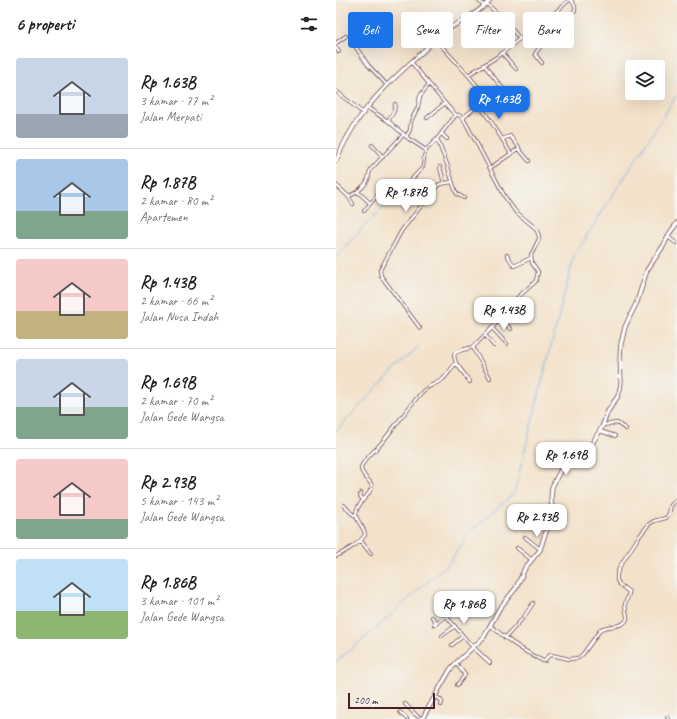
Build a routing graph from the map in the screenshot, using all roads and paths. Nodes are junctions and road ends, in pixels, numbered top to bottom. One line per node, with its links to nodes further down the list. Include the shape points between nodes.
1 (478, 0): 4 (street)
2 (570, 0): 5 (street); 6 (street, via 575,6)
3 (489, 2): 4 (street); 10 (street)
4 (484, 6): 7 (street)
5 (556, 12)
6 (573, 12)
7 (453, 27)
8 (346, 36): 11 (street)
9 (523, 38): 10 (street)
10 (520, 39): 18 (street)
11 (336, 43)
12 (336, 48): 17 (street)
13 (357, 48): 25 (street)
14 (427, 48): 19 (street)
15 (443, 48): 23 (street)
16 (539, 48): 20 (street, via 536,54)
17 (339, 52)
18 (502, 53): 21 (street); 22 (street)
19 (411, 62): 24 (street); 25 (street)
20 (542, 63)
21 (484, 65): 23 (street); 27 (street)
22 (516, 69)
23 (468, 75): 29 (street)
24 (429, 84): 31 (street); 41 (street, via 420,96 410,130)
25 (386, 85): 34 (street)
26 (336, 90): 35 (street)
27 (504, 90)
28 (472, 96): 33 (street)
29 (485, 99): 30 (street); 33 (street)
30 (499, 102)
31 (445, 103): 36 (street); 37 (street)
32 (395, 104): 39 (street)
33 (479, 104): 38 (street); 44 (street)
34 (368, 108): 35 (street); 39 (street)
35 (363, 113): 50 (street)
36 (456, 115): 38 (street); 40 (street)
37 (427, 118)
38 (463, 118): 53 (street)
39 (388, 121): 41 (street)
40 (442, 134): 42 (street); 43 (street)
41 (405, 136): 47 (street); 49 (street)
42 (437, 139): 47 (street); 54 (street)
43 (447, 139)
44 (502, 139): 46 (street, via 510,136); 48 (street)
45 (372, 146): 49 (street)
46 (519, 149): 48 (street); 51 (street)
47 (426, 150): 61 (street, via 423,166 409,183)
48 (511, 154): 53 (street)
49 (383, 157): 57 (street, via 371,169 368,180)
50 (336, 161)
51 (529, 161)
52 (440, 167): 55 (street)
53 (490, 168): 69 (street, via 515,211 539,234)
54 (452, 182): 55 (street); 60 (street, via 456,192)
55 (444, 183): 61 (street, via 438,185)
56 (336, 185): 59 (street)
57 (358, 192): 59 (street); 62 (street)
58 (380, 192): 62 (street)
59 (348, 196): 63 (street)
60 (464, 198)
61 (426, 200): 71 (street, via 402,230 380,270 381,276)
62 (370, 203): 64 (street)
63 (353, 204)
64 (364, 211)
65 (677, 223): 66 (street)
66 (668, 237): 67 (street); 81 (street, via 647,270 625,328 621,344 620,389)
67 (676, 243)
68 (507, 255): 69 (street, via 514,266)
69 (531, 258): 70 (street, via 538,270 536,281 517,298)
70 (500, 319): 72 (street); 73 (street)
71 (420, 328)
72 (492, 328): 74 (street); 75 (street)
73 (511, 329)
74 (486, 335): 76 (street); 77 (street)
75 (507, 344)
76 (494, 346)
77 (473, 347): 78 (street, via 455,353); 79 (street)
78 (456, 363): 80 (street); 86 (street, via 442,380 423,391 363,463 361,472 372,486)
79 (490, 378)
80 (470, 382)
81 (603, 424): 82 (street, via 617,423); 83 (street)
82 (626, 429)
83 (600, 431): 84 (street); 93 (street, via 588,449 575,450 563,459 561,469 552,485 553,515)
84 (615, 436)
85 (361, 493): 86 (street)
86 (363, 500): 89 (street)
87 (677, 500): 103 (street, via 671,506 668,517 651,523 646,528 620,566 617,580 629,596 625,605 626,622 601,629 578,658 569,659 552,655 543,661)
88 (344, 505): 89 (street)
89 (356, 516): 91 (street, via 365,532)
90 (525, 536): 93 (street)
91 (361, 541): 94 (street); 95 (street)
92 (517, 548): 96 (street)
93 (540, 550): 96 (street)
94 (371, 554)
95 (336, 556)
96 (532, 560): 100 (street, via 525,568 515,590 499,609)
97 (533, 603): 103 (street, via 523,619)
98 (432, 617): 99 (street, via 435,624 446,616)
99 (455, 626): 101 (street); 102 (street)
100 (491, 626): 103 (street); 105 (street)
101 (442, 636)
102 (463, 636): 104 (street); 105 (street)
103 (505, 638)
104 (452, 646)
105 (474, 648): 106 (street); 107 (street)
106 (456, 663): 108 (street, via 464,675); 109 (street)
107 (490, 663)
108 (457, 686)
109 (435, 696): 111 (street); 114 (street)
110 (405, 704): 114 (street)
111 (441, 704)
112 (400, 712): 113 (street)
113 (407, 719)
114 (422, 719)

